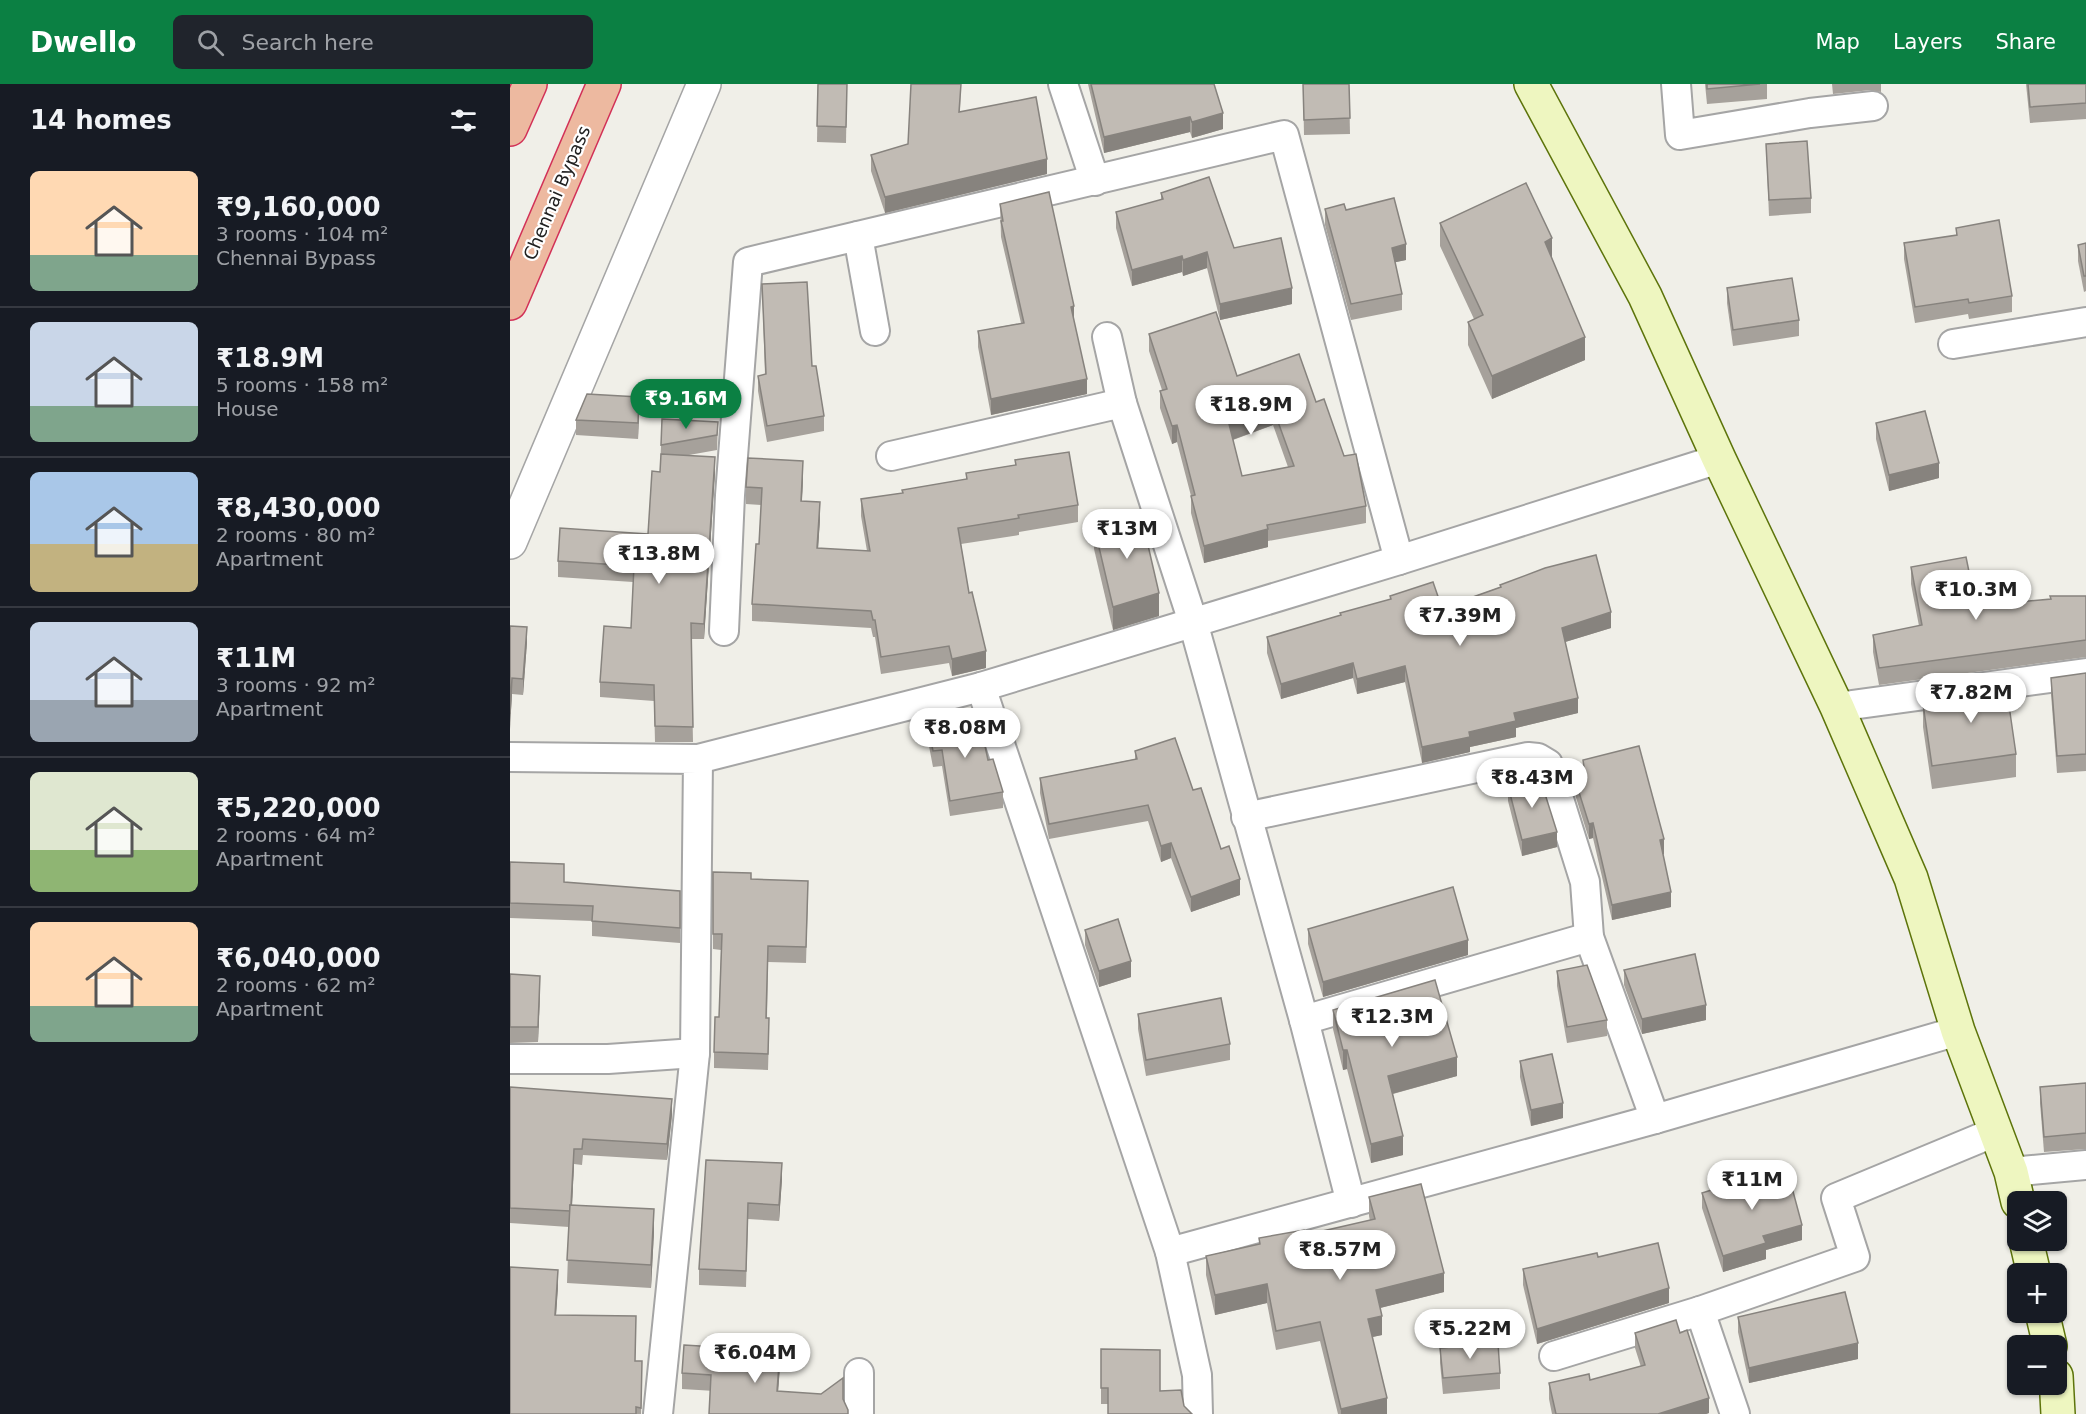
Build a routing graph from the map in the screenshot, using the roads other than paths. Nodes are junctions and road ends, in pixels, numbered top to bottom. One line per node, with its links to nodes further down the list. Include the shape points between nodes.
1 (530, 84): 8 (highway)
2 (704, 84): 19 (street)
3 (1064, 84): 9 (street)
4 (1531, 84): 18 (main road, via 1645,296)
5 (1677, 84): 7 (street, via 1680,135)
6 (602, 89): 11 (highway, Chennai Bypass)
7 (1873, 106)
8 (510, 129)
9 (1095, 181): 10 (street); 20 (street, via 1284,135)
10 (858, 236): 13 (street); 22 (street, via 748,262)
11 (510, 303)
12 (2086, 322): 15 (street)
13 (875, 330)
14 (1107, 337): 16 (street)
15 (1953, 344)
16 (1122, 403): 17 (street); 21 (street)
17 (891, 456)
18 (1719, 459): 20 (street); 25 (main road)
19 (510, 542)
20 (1399, 560): 21 (street)
21 (1193, 622): 24 (street); 28 (street)
22 (724, 632)
23 (2086, 673): 25 (street)
24 (981, 687): 27 (street); 39 (street)
25 (1837, 707): 31 (main road, via 1911,878)
26 (510, 757): 27 (street)
27 (698, 759): 32 (street)
28 (1246, 817): 29 (street, via 1538,758 1548,764 1585,882); 30 (street)
29 (1589, 937): 30 (street); 34 (street)
30 (1304, 1020): 38 (street)
31 (1958, 1031): 34 (street); 35 (main road)
32 (695, 1053): 33 (street, via 608,1059); 44 (street)
33 (510, 1059)
34 (1655, 1119): 38 (street)
35 (1995, 1132): 37 (main road); 40 (street, via 1836,1198 1856,1257)
36 (2086, 1165): 37 (street)
37 (2014, 1187)
38 (1351, 1203): 39 (street)
39 (1170, 1252): 46 (street, via 1197,1375)
40 (1700, 1311): 41 (street); 47 (street)
41 (1554, 1356)
42 (859, 1373): 45 (street)
43 (2057, 1395): 48 (main road)
44 (658, 1414)
45 (859, 1414)
46 (1198, 1414)
47 (1735, 1414)
48 (2058, 1414)

